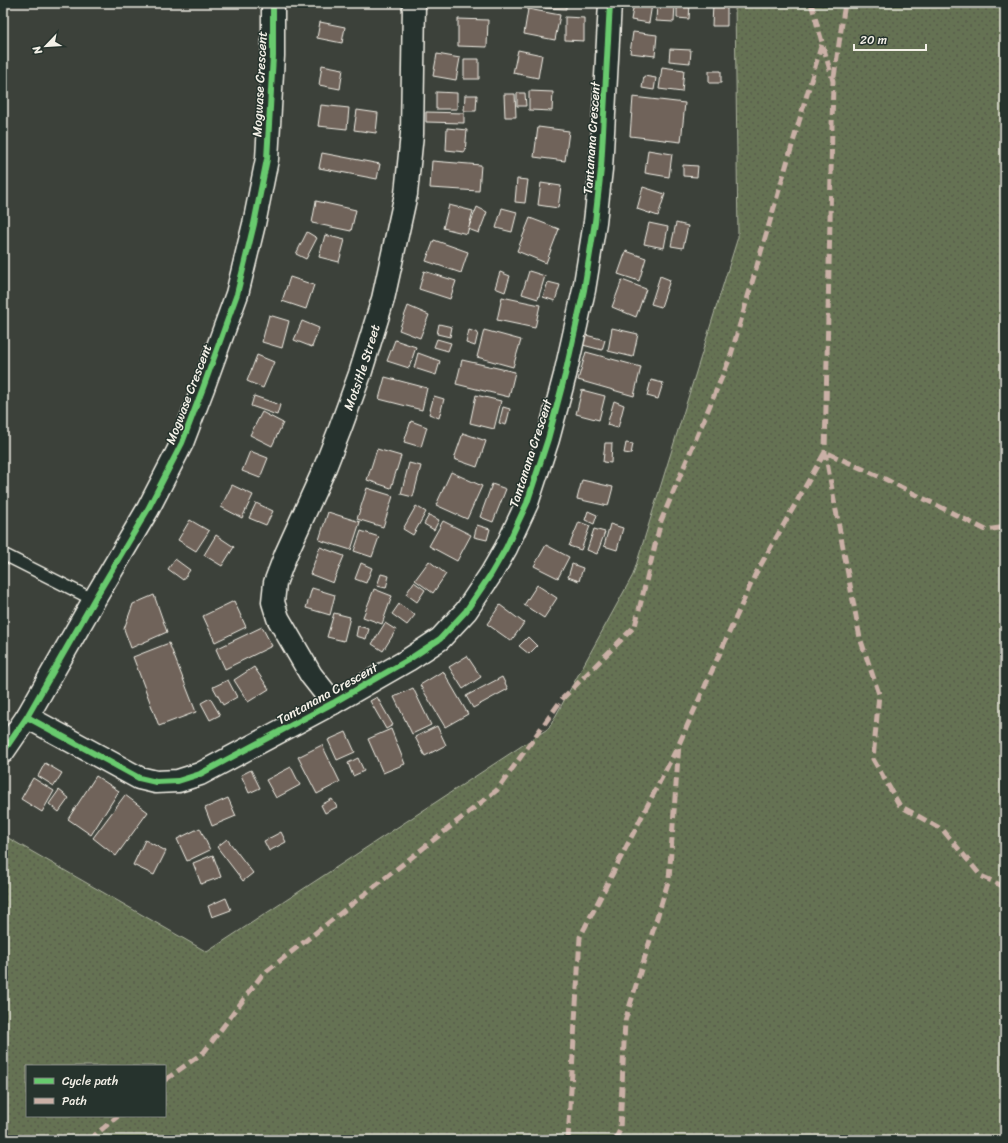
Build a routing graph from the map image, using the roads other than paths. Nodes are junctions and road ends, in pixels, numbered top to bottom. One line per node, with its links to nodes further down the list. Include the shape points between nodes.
1 (273, 3): 5 (street, Mogwase Crescent, via 267,159 237,294 182,444 148,509)
2 (414, 3): 6 (street, Motsitle Street, via 412,134 406,194 383,300 340,429 275,584 274,602 278,618 311,675)
3 (610, 3): 6 (street, Tantanana Crescent, via 601,169 584,290 548,439 527,503 491,574 466,611 440,639)
4 (3, 554): 5 (lane)
5 (94, 600): 7 (street, Mogwase Crescent)
6 (333, 703): 7 (street, Tantanana Crescent, via 207,770 178,781 156,782 139,778)
7 (27, 717): 8 (street, Mogwase Crescent)
8 (3, 752)

